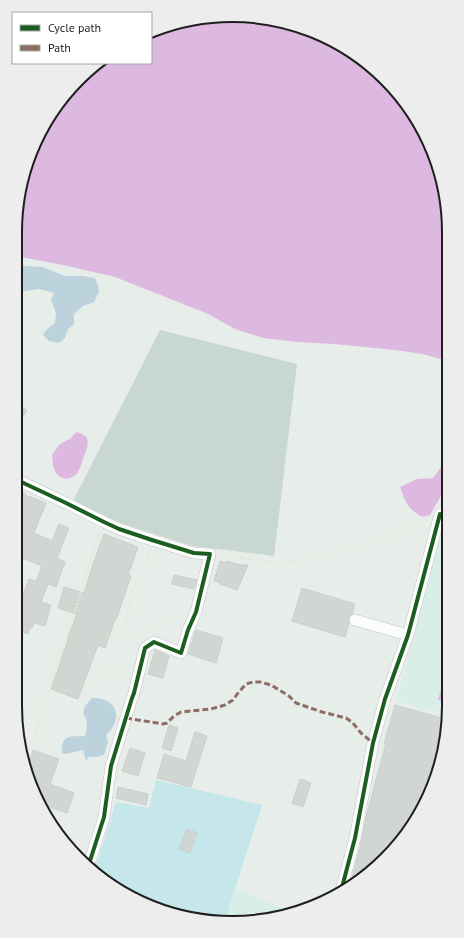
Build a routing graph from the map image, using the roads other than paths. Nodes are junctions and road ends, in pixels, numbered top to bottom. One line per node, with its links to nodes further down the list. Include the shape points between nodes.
1 (22, 481): 5 (street, via 119,529 194,553 210,554 196,612 180,653 154,642 145,648 111,766 104,817)
2 (440, 514): 4 (street)
3 (355, 620): 4 (street)
4 (408, 635): 6 (street, via 375,736 355,838)
5 (90, 860)
6 (343, 885)

